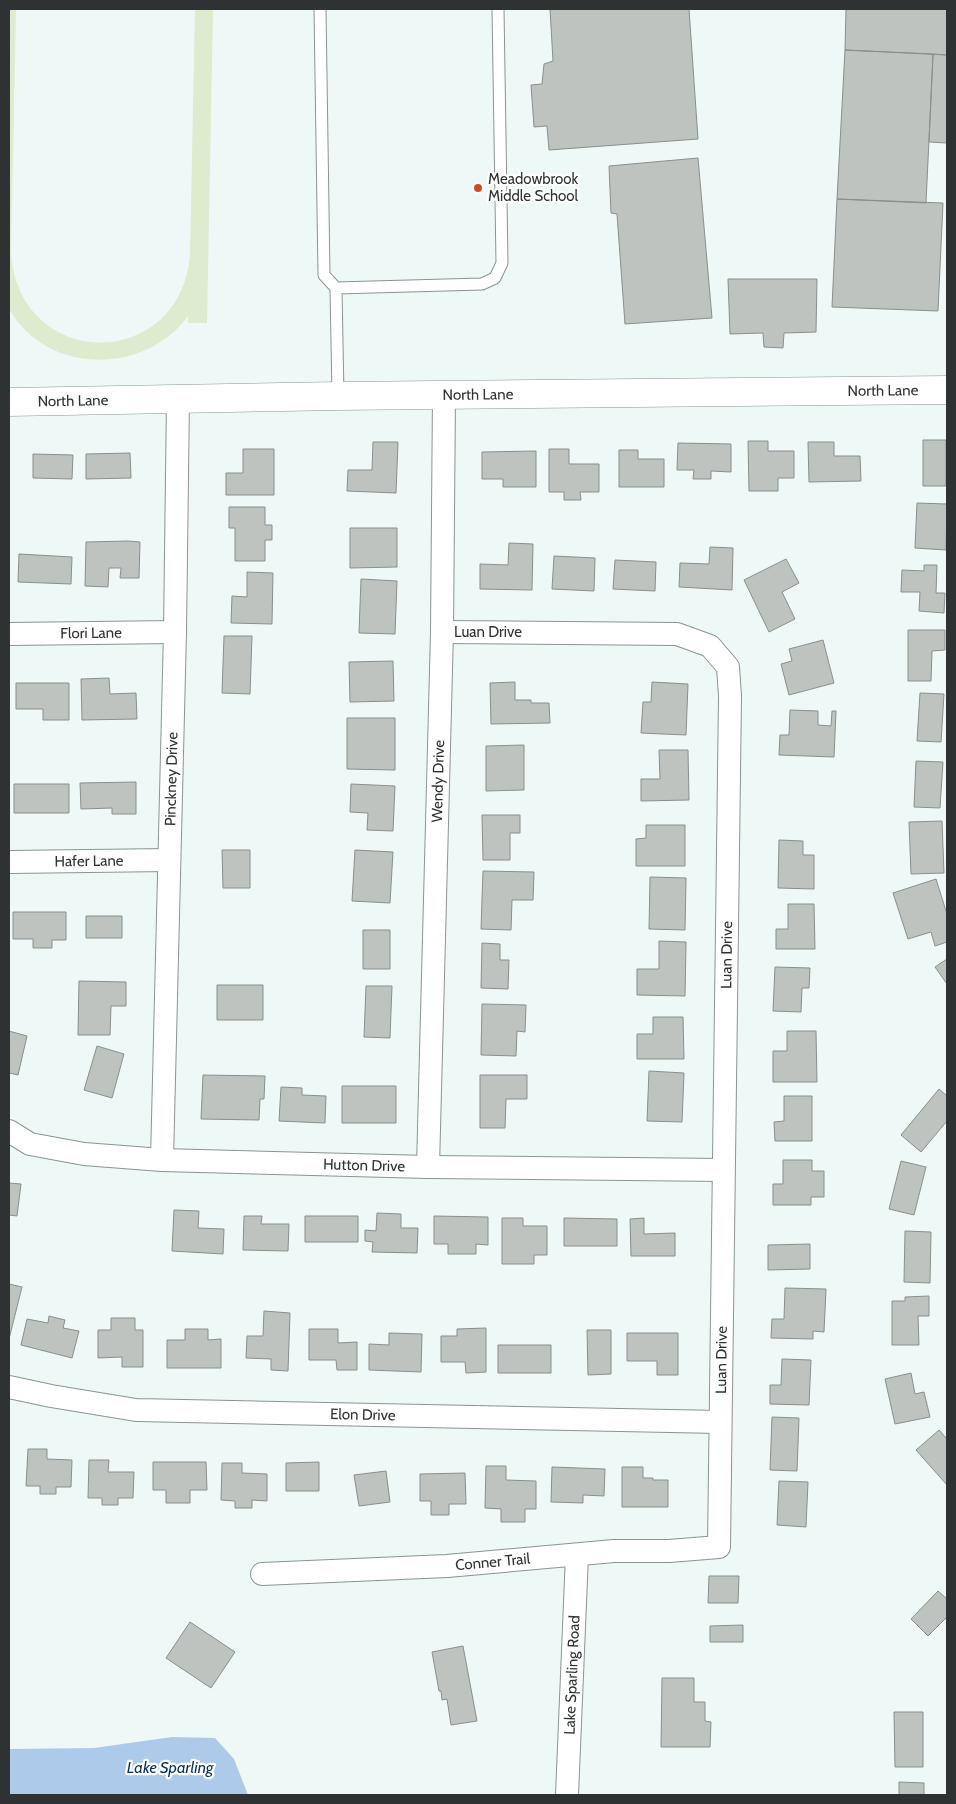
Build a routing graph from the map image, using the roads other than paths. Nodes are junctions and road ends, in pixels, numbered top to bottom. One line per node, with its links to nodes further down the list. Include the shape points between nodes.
1 (320, 9): 3 (lane, via 324,275)
2 (498, 9): 3 (lane, via 502,263 495,278 482,284)
3 (336, 288): 6 (lane)
4 (947, 390): 5 (street, North Lane)
5 (444, 395): 6 (street, North Lane); 10 (street, Wendy Drive)
6 (338, 396): 7 (street, North Lane)
7 (178, 398): 8 (street, North Lane); 9 (street, Pinckney Drive)
8 (9, 402)
9 (175, 632): 11 (street, Flori Lane); 12 (street, Pinckney Drive)
10 (442, 632): 16 (street, Wendy Drive); 17 (street, Luan Drive, via 677,634 710,646 728,667)
11 (9, 634)
12 (170, 860): 13 (street, Hafer Lane); 15 (street, Pinckney Drive)
13 (9, 862)
14 (9, 1131): 15 (street, Hutton Drive, via 30,1144 84,1154)
15 (162, 1160): 16 (street, Hutton Drive)
16 (428, 1167): 17 (street, Hutton Drive)
17 (723, 1170): 19 (street, Luan Drive)
18 (9, 1387): 19 (street, Elon Drive, via 136,1410)
19 (720, 1422): 20 (street, Luan Drive)
20 (720, 1541): 21 (street, Conner Trail, via 719,1547 614,1551)
21 (577, 1556): 22 (street, Conner Trail, via 456,1566); 23 (street, Lake Sparling Road)
22 (262, 1574)
23 (567, 1795)

